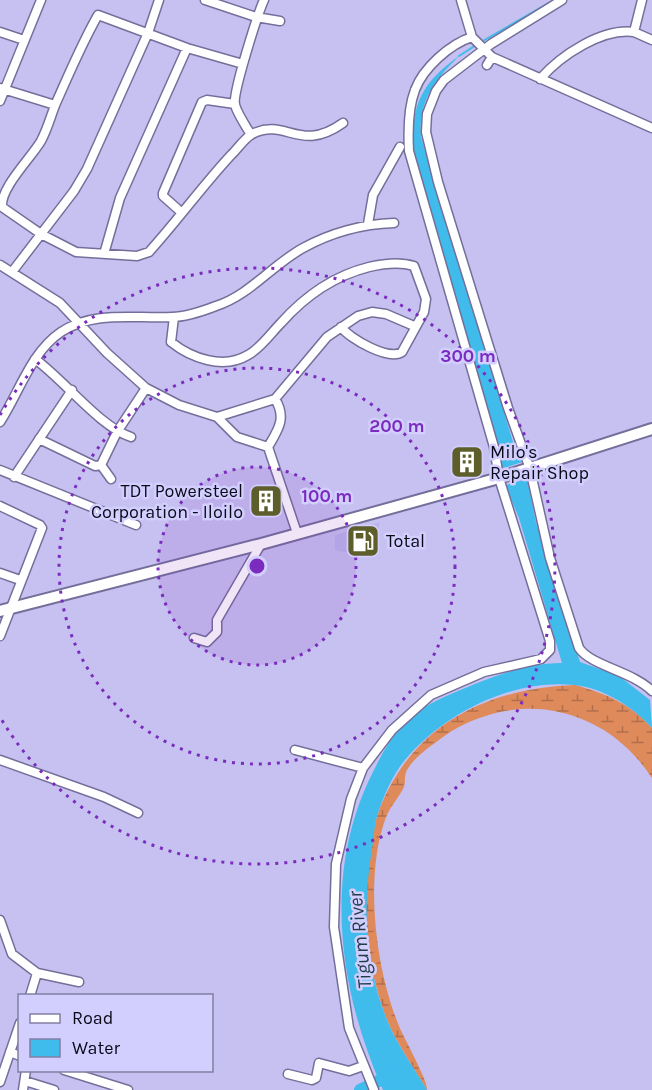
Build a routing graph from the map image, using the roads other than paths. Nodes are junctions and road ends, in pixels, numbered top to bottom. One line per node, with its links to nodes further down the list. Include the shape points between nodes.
1 (41, 0): 13 (street)
2 (159, 0): 12 (street)
3 (205, 0): 8 (street)
4 (264, 0): 8 (street)
5 (461, 0): 15 (street)
6 (562, 0): 15 (street)
7 (642, 0): 11 (street)
8 (256, 17): 9 (street); 17 (street)
9 (280, 21)
10 (0, 32): 13 (street)
11 (634, 32): 14 (street); 18 (street, via 613,33 572,51)
12 (148, 33): 16 (street); 22 (street, via 98,15); 30 (street, via 87,169)
13 (24, 40): 19 (street)
14 (652, 40)
15 (478, 45): 18 (street, via 490,61); 50 (street, via 435,91 426,132 438,182); 53 (street, via 458,42 414,91 409,151)
16 (187, 48): 17 (street); 31 (street, via 120,198)
17 (243, 64): 21 (street)
18 (540, 79): 24 (street)
19 (2, 88): 20 (street); 22 (street)
20 (0, 100)
21 (234, 104): 25 (street); 27 (street, via 202,102 163,193)
22 (55, 105): 30 (street, via 40,142 2,202 2,207)
23 (343, 123): 25 (street, via 310,138 272,130)
24 (652, 128)
25 (251, 135): 27 (street)
26 (400, 147): 29 (street, via 373,195)
27 (181, 212): 31 (street, via 149,252 137,256)
28 (394, 223): 29 (street)
29 (368, 224): 34 (street, via 302,248 235,299)
30 (41, 234): 31 (street, via 76,252); 33 (street)
31 (104, 254)
32 (0, 265): 33 (street)
33 (12, 272): 35 (street, via 60,303)
34 (174, 317): 35 (street, via 116,316); 36 (street, via 171,342 182,351 205,360 231,360 247,356 288,315 338,276 384,264 410,264 419,275 426,299 424,312)
35 (80, 324): 38 (street, via 62,332); 39 (street)
36 (414, 326): 37 (street, via 372,312); 37 (street, via 411,338 398,355 368,346)
37 (341, 327): 41 (street, via 310,355)
38 (36, 359): 40 (street); 43 (street)
39 (146, 388): 42 (street, via 178,405); 45 (street)
40 (72, 390): 45 (street); 47 (street)
41 (275, 399): 42 (street); 48 (street, via 282,414)
42 (217, 417): 48 (street, via 237,437)
43 (0, 422)
44 (652, 429): 50 (main road)
45 (117, 432): 46 (street); 49 (street)
46 (131, 436)
47 (39, 439): 49 (street, via 95,466); 52 (street)
48 (268, 447): 57 (street)
49 (101, 465): 54 (street)
50 (530, 469): 53 (main road); 64 (street, via 550,558 579,648 589,659 623,671)
51 (0, 470): 52 (street)
52 (14, 477): 56 (street)
53 (499, 478): 57 (main road); 67 (street, via 550,650 541,659 484,672 431,695 392,730)
54 (111, 479)
55 (0, 506): 60 (street, via 42,528)
56 (136, 525)
57 (297, 533): 58 (main road)
58 (261, 544): 61 (main road); 63 (street, via 217,620 213,638 203,642)
59 (0, 573): 60 (street)
60 (20, 580): 61 (street)
61 (6, 610): 62 (street)
62 (0, 636)
63 (194, 638)
64 (652, 691)
65 (295, 750): 67 (street)
66 (0, 760): 68 (street)
67 (363, 768): 76 (street, via 342,834 334,909 345,1008)
68 (138, 813)
69 (0, 920): 70 (street, via 12,954)
70 (37, 973): 71 (street); 72 (street)
71 (79, 982)
72 (31, 994)
73 (18, 1029): 74 (street)
74 (10, 1052): 75 (street); 79 (street)
75 (18, 1055)
76 (365, 1069): 78 (street, via 349,1071 319,1063 312,1080); 83 (street)
77 (67, 1072): 82 (street)
78 (288, 1074)
79 (0, 1082)
80 (24, 1085): 81 (street)
81 (54, 1090)
82 (128, 1090)
83 (374, 1090)

